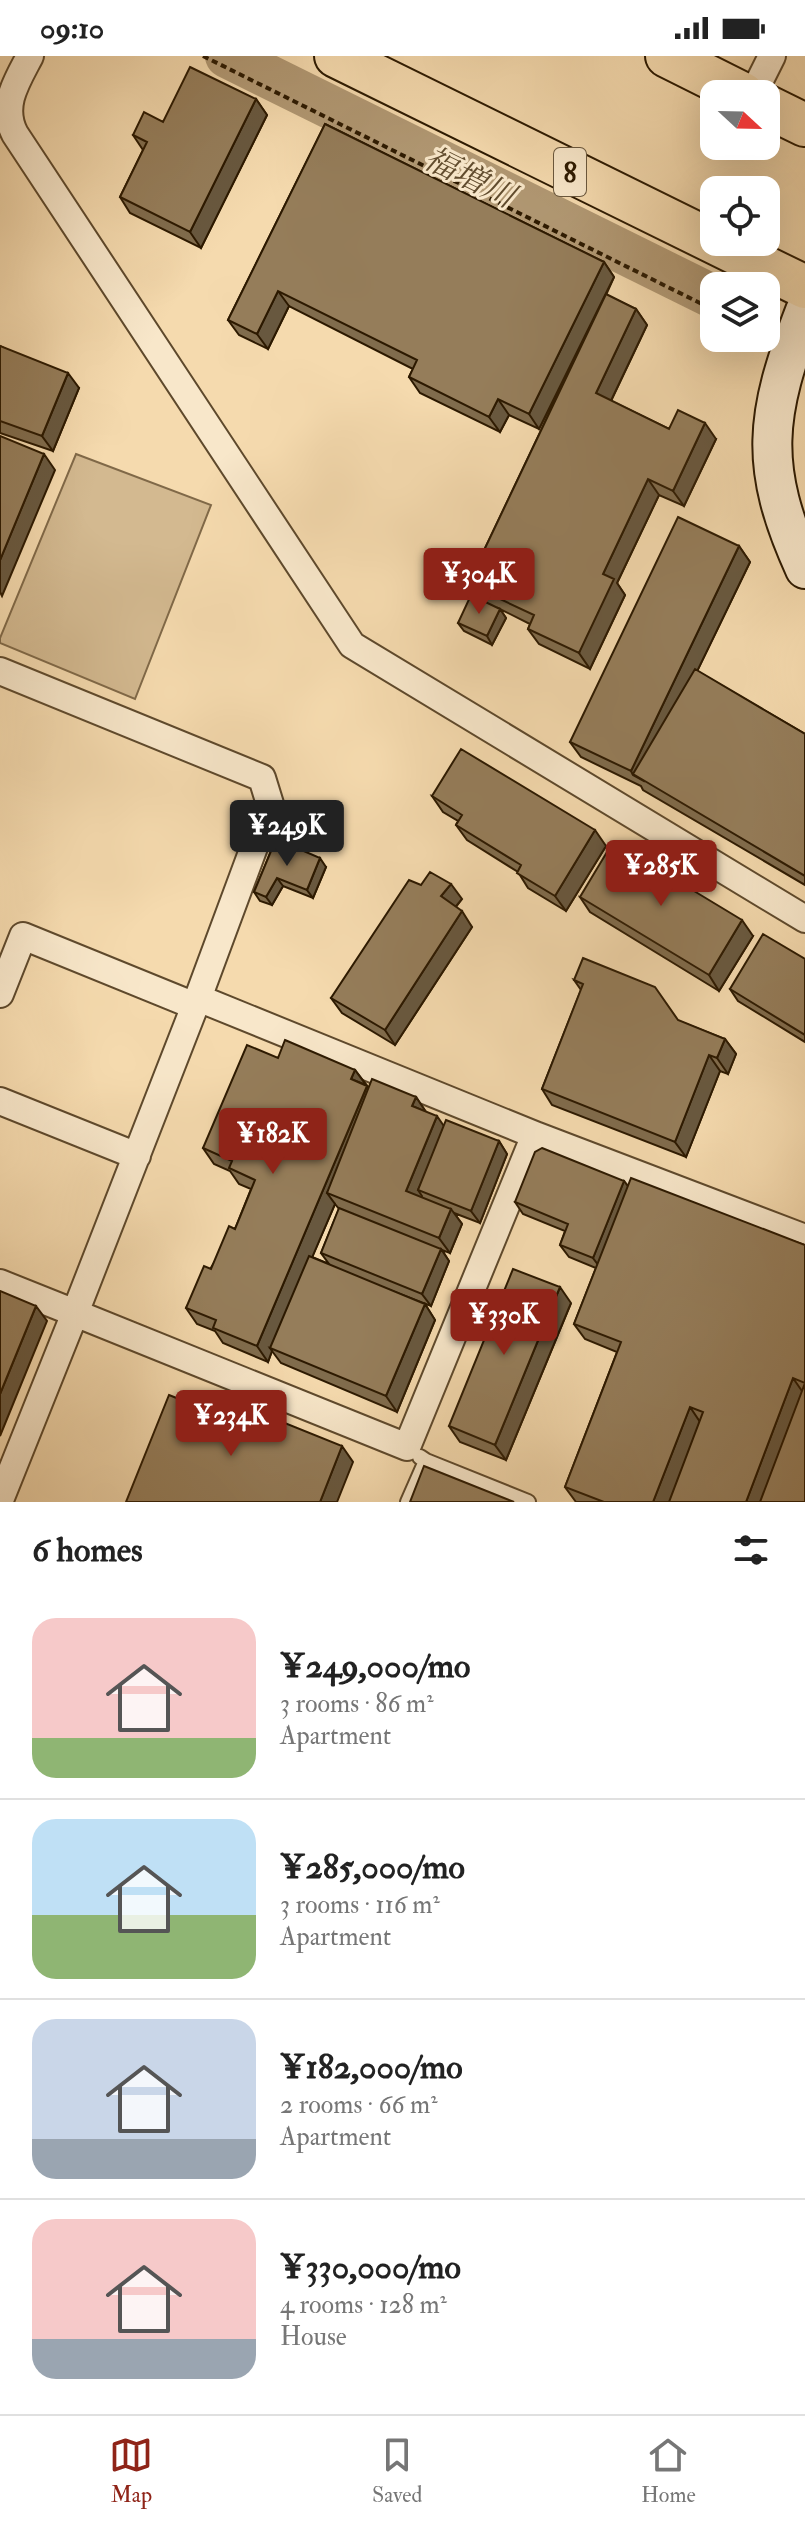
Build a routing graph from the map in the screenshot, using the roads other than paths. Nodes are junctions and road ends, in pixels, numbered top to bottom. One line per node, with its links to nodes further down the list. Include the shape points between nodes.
1 (30, 56): 13 (street, via 7,110 15,134 352,645)
2 (336, 56): 9 (main road, 8)
3 (667, 56): 5 (main road)
4 (772, 56): 6 (street)
5 (715, 80)
6 (760, 80)
7 (780, 113): 8 (main road)
8 (805, 125)
9 (805, 287)
10 (805, 311): 11 (street, via 779,384 771,452 781,510)
11 (805, 569)
12 (0, 671): 15 (street, via 262,778 270,804)
13 (805, 919)
14 (0, 994): 15 (street, via 23,936)
15 (197, 1002): 17 (street); 18 (street)
16 (0, 1101): 18 (street)
17 (535, 1135): 19 (street); 22 (street)
18 (137, 1156): 21 (street)
19 (805, 1238)
20 (0, 1283): 21 (street)
21 (75, 1313): 22 (street); 23 (street)
22 (416, 1454): 25 (lane); 26 (lane)
23 (6, 1467): 24 (street)
24 (0, 1500)
25 (408, 1502)
26 (528, 1502)

